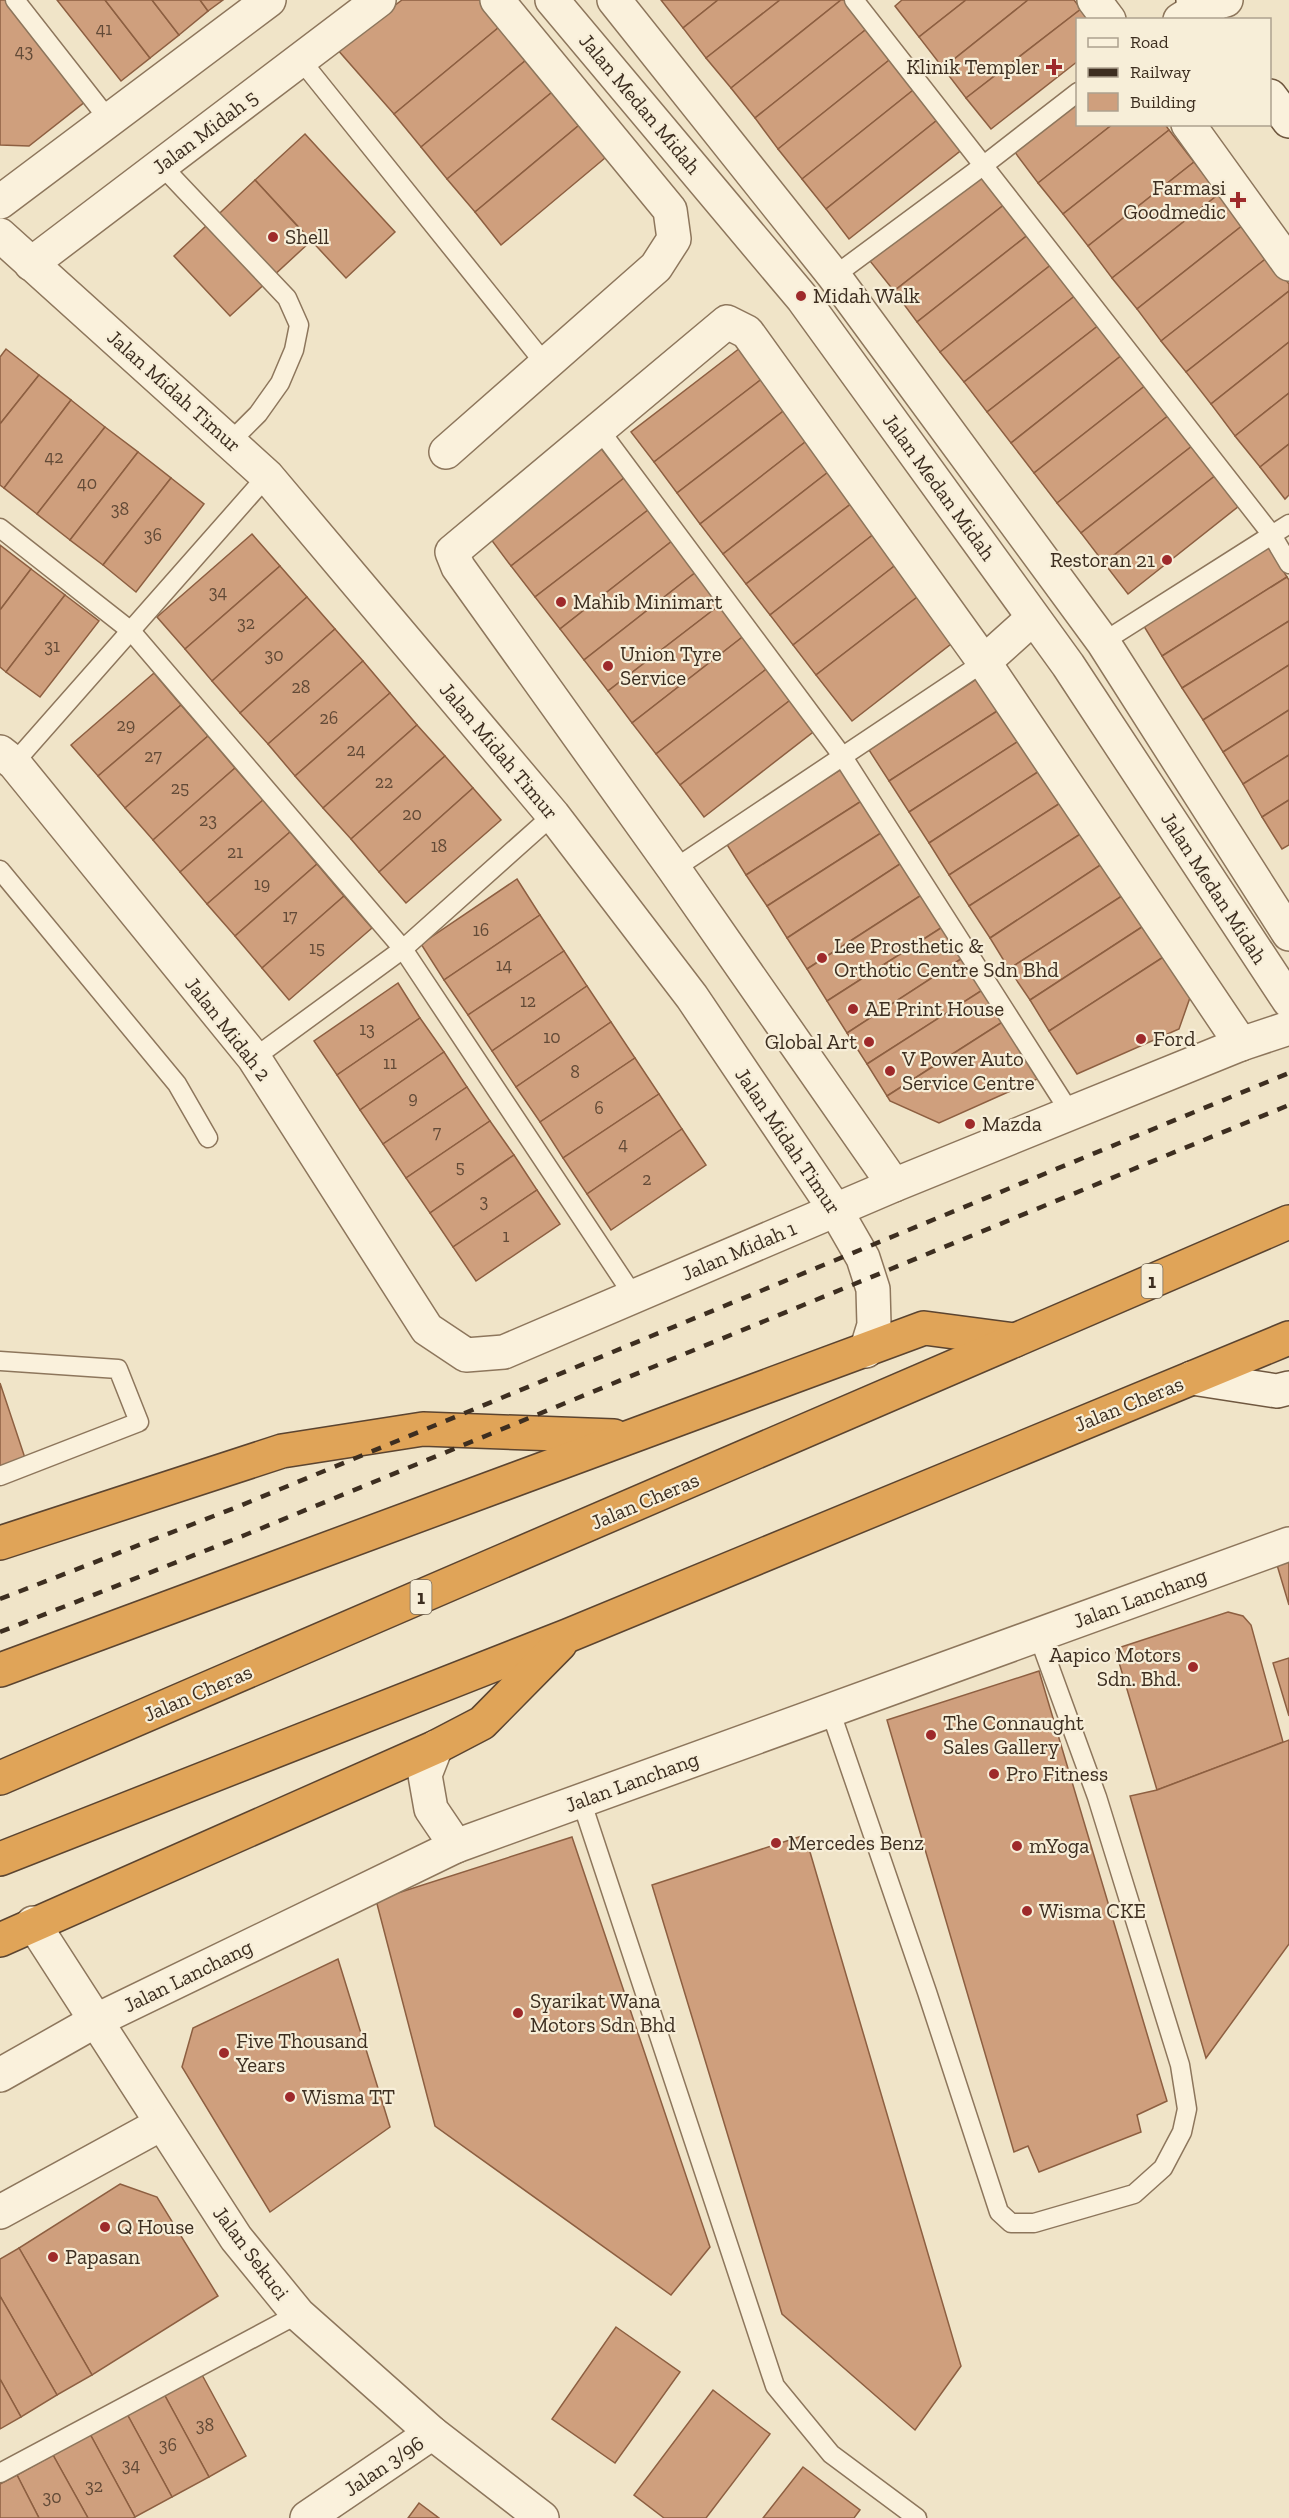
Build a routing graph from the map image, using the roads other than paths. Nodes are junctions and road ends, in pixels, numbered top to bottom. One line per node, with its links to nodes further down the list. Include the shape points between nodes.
1 (15, 0): 13 (lane)
2 (269, 0): 13 (street)
3 (379, 0): 10 (street, Jalan Midah 5)
4 (497, 0): 24 (street, via 670,210 674,239 656,267)
5 (552, 0): 23 (street, Jalan Medan Midah)
6 (614, 0): 22 (street, Jalan Medan Midah)
7 (854, 0): 17 (lane)
8 (1094, 0): 9 (street)
9 (1108, 18)
10 (300, 59): 16 (street, Jalan Midah 5); 24 (lane)
11 (1076, 93): 17 (lane)
12 (1271, 98): 14 (street)
13 (110, 120): 18 (street)
14 (1289, 121)
15 (1189, 126): 21 (street)
16 (161, 165): 20 (street, Jalan Midah 5); 26 (lane, via 287,298 299,326 280,383 258,414)
17 (984, 165): 22 (lane); 31 (lane)
18 (0, 202)
19 (0, 235): 20 (street, Jalan Midah Timur)
20 (31, 264): 26 (street, Jalan Midah Timur)
21 (1289, 264)
22 (834, 276): 23 (street); 35 (street, Jalan Medan Midah)
23 (803, 298): 33 (street, Jalan Medan Midah)
24 (546, 365): 27 (street)
25 (599, 429): 36 (street, via 727,322 747,332); 39 (lane); 41 (street, via 452,552 458,567)
26 (230, 442): 28 (street, Jalan Midah Timur)
27 (446, 452)
28 (267, 476): 34 (lane); 40 (street, Jalan Midah Timur)
29 (1289, 524): 31 (lane)
30 (0, 528): 34 (lane)
31 (1272, 536): 32 (lane); 35 (lane)
32 (1289, 564)
33 (1033, 618): 36 (street); 37 (street, Jalan Medan Midah)
34 (131, 631): 38 (lane); 44 (lane)
35 (1103, 642): 37 (street); 43 (street, Jalan Medan Midah)
36 (984, 662): 39 (lane); 47 (street)
37 (1068, 665): 45 (street, Jalan Medan Midah)
38 (7, 757): 48 (street, Jalan Midah 2)
39 (843, 757): 41 (lane); 49 (lane)
40 (553, 815): 44 (lane); 52 (street, Jalan Midah Timur, via 692,997)
41 (674, 869): 51 (street)
42 (0, 870): 50 (lane, via 177,1084)
43 (1289, 934)
44 (403, 949): 48 (lane); 54 (lane)
45 (1289, 1001)
46 (1289, 1028): 47 (street, Jalan Midah 1)
47 (1240, 1044): 49 (street, Jalan Midah 1)
48 (254, 1058): 55 (street, Jalan Midah 2)
49 (1071, 1114): 51 (street, Jalan Midah 1)
50 (208, 1138)
51 (894, 1185): 52 (street, Jalan Midah 1)
52 (836, 1211): 54 (street, Jalan Midah 1); 58 (street, Jalan Midah Timur, via 863,1258 873,1289 874,1325)
53 (1289, 1222): 57 (highway, Jalan Cheras / 1)
54 (633, 1295): 55 (street, Jalan Midah 1, via 504,1352 466,1355)
55 (426, 1329)
56 (1289, 1338): 60 (highway, Jalan Cheras)
57 (1015, 1340): 58 (highway, via 924,1328); 71 (highway, Jalan Cheras / 1)
58 (866, 1351): 62 (highway)
59 (0, 1360): 63 (lane, via 118,1369 139,1422)
60 (1192, 1378): 61 (street, via 1277,1392); 67 (highway, Jalan Cheras)
61 (1289, 1388)
62 (628, 1437): 64 (highway, via 423,1429 282,1451); 68 (highway)
63 (0, 1476)
64 (0, 1543)
65 (1289, 1544): 66 (street, Jalan Lanchang)
66 (1038, 1635): 69 (street, Jalan Lanchang); 69 (lane, via 1097,1797 1180,2065 1187,2109 1182,2132 1163,2168 1134,2193 1034,2223 1011,2223 999,2212)
67 (567, 1636): 70 (highway, via 482,1723); 74 (highway, Jalan Cheras)
68 (0, 1670)
69 (830, 1710): 72 (street, Jalan Lanchang)
70 (436, 1747): 73 (street, via 425,1775 431,1809); 75 (highway)
71 (0, 1778)
72 (581, 1800): 73 (street, Jalan Lanchang); 86 (lane, via 775,2386 831,2454)
73 (456, 1846): 77 (street, Jalan Lanchang)
74 (0, 1859)
75 (33, 1923): 76 (highway); 77 (street, Jalan Sekuci)
76 (0, 1940)
77 (97, 2020): 78 (street, Jalan Lanchang); 79 (street, Jalan Sekuci)
78 (0, 2075)
79 (161, 2124): 80 (street); 81 (street, Jalan Sekuci, via 236,2238)
80 (0, 2212)
81 (298, 2314): 82 (street, Jalan Sekuci); 83 (lane)
82 (432, 2433): 84 (street, Jalan 3/96); 85 (street, Jalan Sekuci)
83 (0, 2473)
84 (307, 2518)
85 (542, 2518)
86 (917, 2518)

